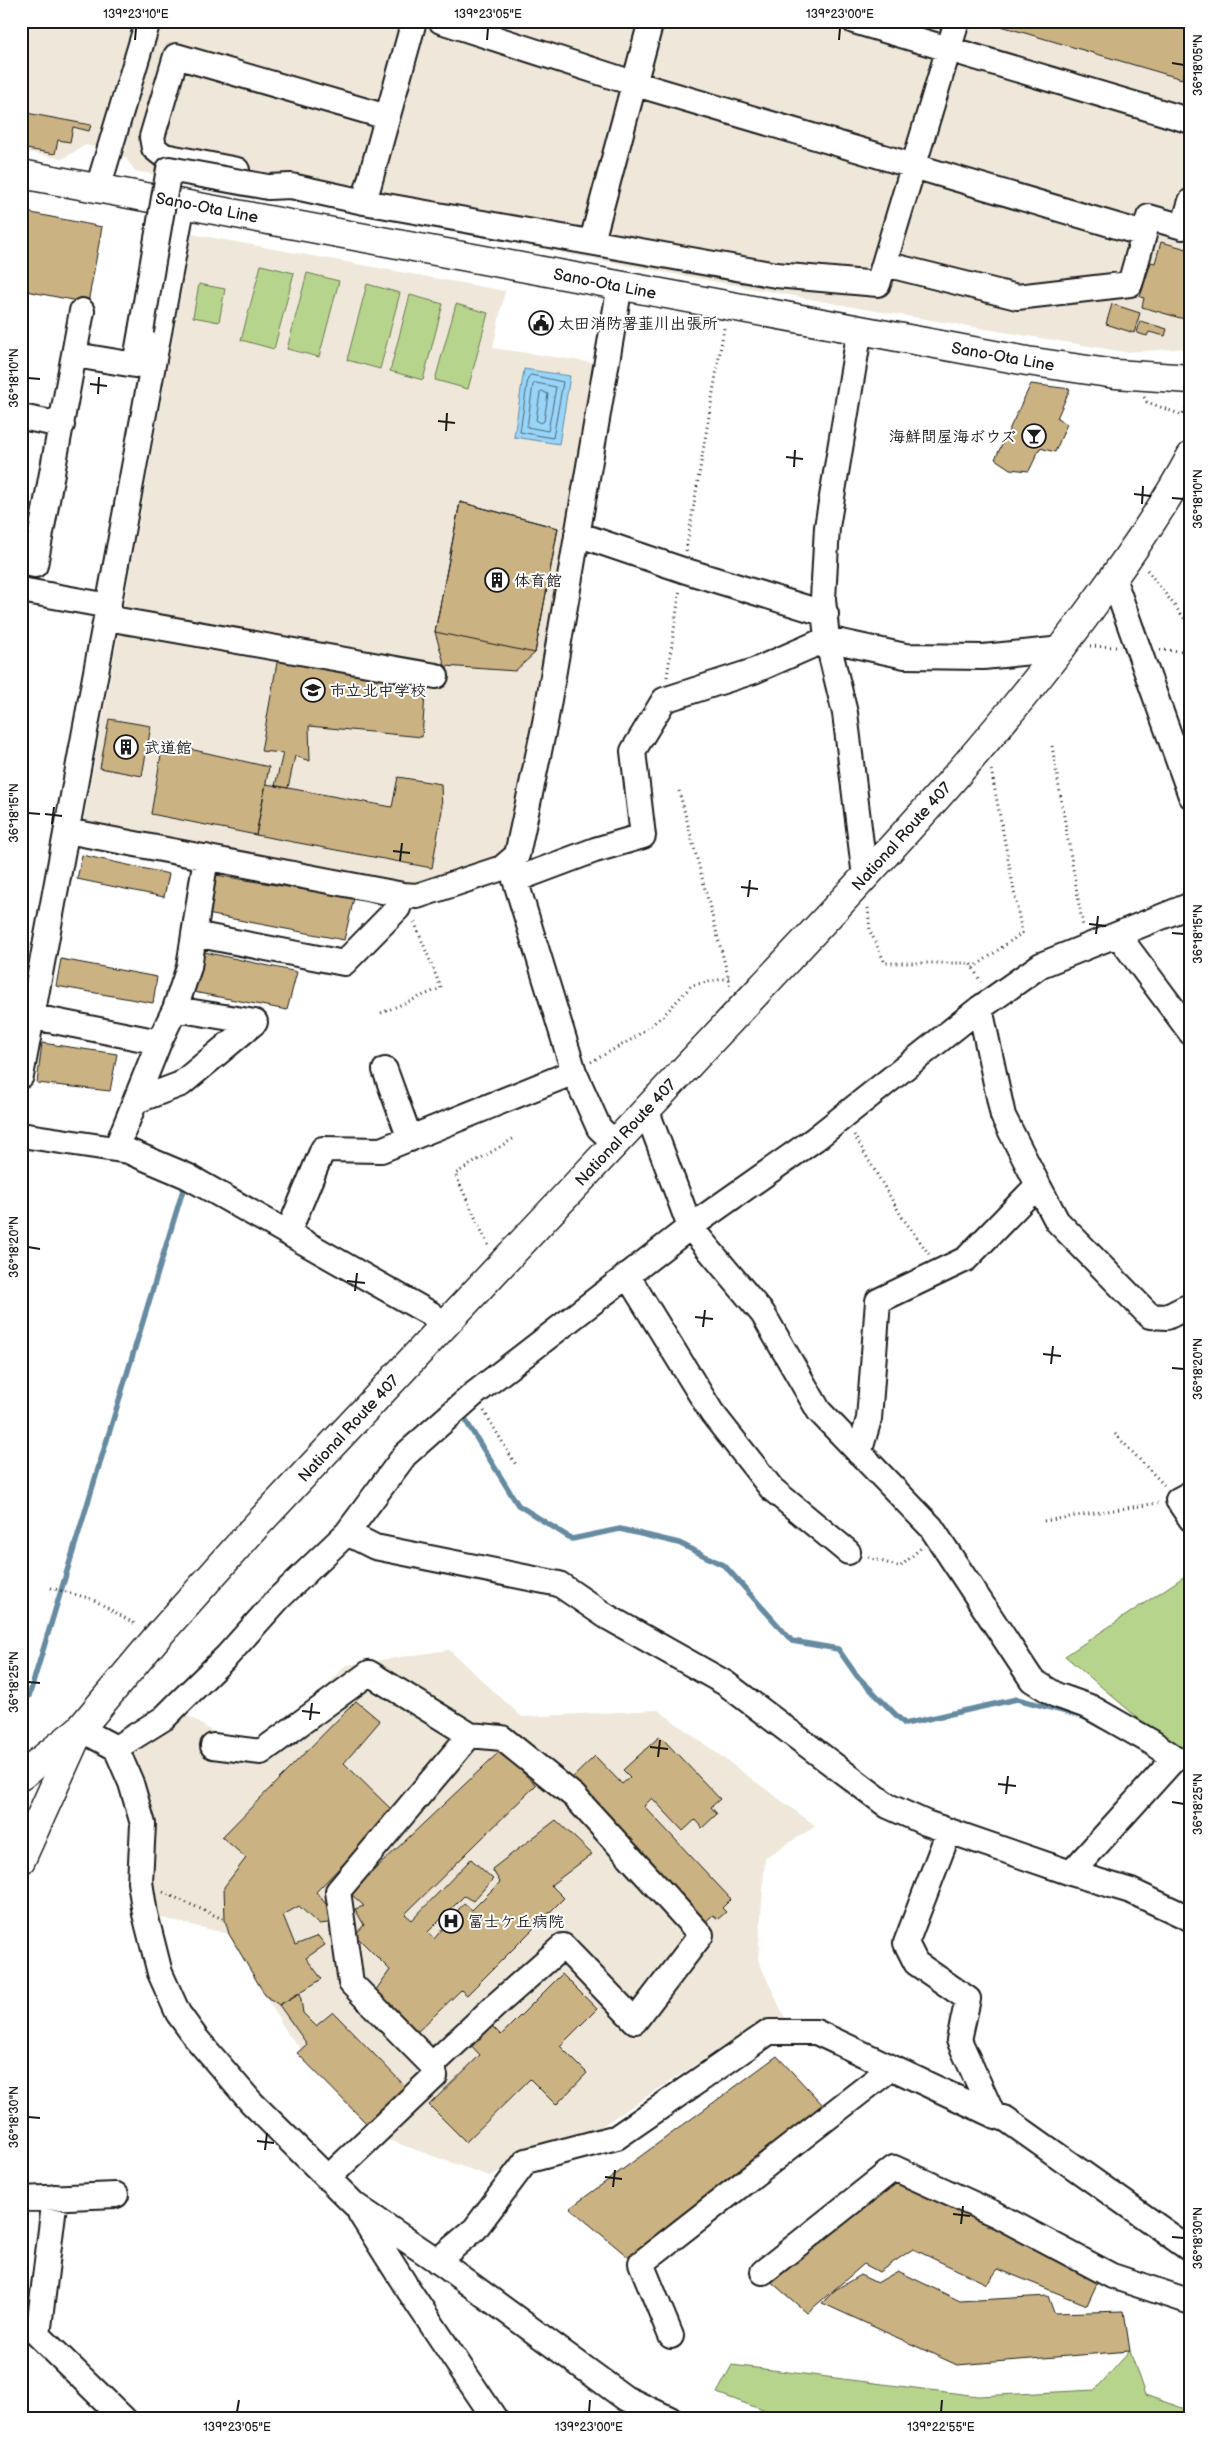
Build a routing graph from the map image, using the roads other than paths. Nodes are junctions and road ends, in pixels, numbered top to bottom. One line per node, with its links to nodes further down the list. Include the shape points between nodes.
1 (148, 21): 14 (street)
2 (414, 21): 9 (street)
3 (441, 21): 8 (street)
4 (651, 21): 8 (street)
5 (854, 21): 7 (street)
6 (957, 21): 7 (street)
7 (949, 49): 10 (street); 11 (street)
8 (636, 84): 11 (street); 19 (street)
9 (387, 117): 13 (street, via 176,56 152,137 154,148 164,156 270,176); 16 (street)
10 (1191, 121)
11 (913, 164): 18 (street); 20 (street)
12 (21, 174): 14 (main road, Sano-Ota Line)
13 (291, 186): 16 (street); 24 (street, bridge, via 268,187 169,169 135,365)
14 (98, 188): 17 (main road, Sano-Ota Line)
15 (1191, 201): 18 (street, via 1183,227 1149,217)
16 (364, 202): 19 (street)
17 (183, 203): 21 (main road, Sano-Ota Line); 33 (street)
18 (1144, 234): 20 (street, via 1130,284 1017,297)
19 (592, 241): 20 (street, via 776,275)
20 (881, 274)
21 (620, 286): 23 (main road, Sano-Ota Line); 29 (street)
22 (82, 311): 24 (street)
23 (860, 328): 25 (main road, Sano-Ota Line, via 1027,362 1115,374); 34 (street, via 827,527 823,599)
24 (75, 355): 27 (street)
25 (1191, 379)
26 (21, 417): 27 (street)
27 (62, 425): 30 (street, via 35,565)
28 (1191, 456): 31 (main road, National Route 407, via 1162,508)
29 (577, 534): 34 (street); 41 (street, via 545,723)
30 (21, 562)
31 (1113, 578): 36 (main road, National Route 407); 38 (street)
32 (21, 590): 33 (street)
33 (108, 612): 37 (street); 39 (street)
34 (826, 614): 35 (street)
35 (827, 639): 36 (street, via 905,656 984,657); 41 (street, via 754,671 664,700 633,751 643,836); 42 (street, via 845,713)
36 (1062, 649): 42 (main road, National Route 407, via 986,742)
37 (436, 676)
38 (1191, 796)
39 (67, 831): 40 (street); 49 (street)
40 (206, 857): 43 (street); 45 (street)
41 (513, 872): 43 (street, via 502,868 417,896); 53 (street)
42 (865, 877): 56 (main road, National Route 407)
43 (403, 895): 45 (street, via 398,908 344,963)
44 (1191, 905): 46 (street)
45 (194, 934): 48 (street, via 189,967)
46 (1118, 935): 47 (street, via 1041,965); 50 (street)
47 (986, 1004): 61 (street, via 1003,1116); 62 (street, via 843,1117)
48 (174, 1009): 51 (street); 55 (street, via 255,1022 181,1084)
49 (34, 1017): 51 (street); 54 (street)
50 (1191, 1033)
51 (159, 1042): 55 (street)
52 (385, 1070): 58 (street)
53 (574, 1072): 58 (street); 59 (street, via 599,1128)
54 (21, 1076)
55 (136, 1101): 60 (street)
56 (646, 1109): 59 (main road, National Route 407); 62 (street)
57 (21, 1135): 60 (street)
58 (410, 1139): 63 (street, via 381,1150 323,1150)
59 (615, 1143): 66 (main road, National Route 407)
60 (116, 1149): 63 (street, via 187,1176)
61 (1038, 1185): 65 (street, via 1057,1221 1150,1316 1167,1317 1185,1308); 67 (street, via 966,1259 878,1301 870,1419)
62 (690, 1227): 64 (street); 67 (street, via 763,1314 819,1411)
63 (288, 1234): 66 (street, via 431,1314)
64 (627, 1275): 68 (street, via 474,1394 405,1455); 69 (street, via 712,1413 772,1489)
65 (1191, 1310)
66 (444, 1325): 70 (main road, National Route 407, via 255,1527)
67 (859, 1453): 77 (street, via 936,1535 1032,1680 1056,1695 1090,1707 1175,1758)
68 (347, 1533): 73 (street, via 278,1598 227,1656 164,1718); 75 (street, via 375,1547 558,1584 606,1616 725,1683 888,1806)
69 (848, 1552)
70 (80, 1729): 73 (street); 74 (main road, National Route 407); 76 (main road)
71 (470, 1735): 72 (street, via 369,1673 261,1752); 79 (street, via 338,1891 350,1984); 79 (street, via 502,1738 556,1779 701,1935 635,2020 563,1946)
72 (213, 1746)
73 (116, 1748): 82 (street, via 143,1824 140,1882 145,1914 160,1973 178,2013 252,2102)
74 (21, 1776)
75 (948, 1831): 77 (street); 81 (street, via 906,1943 916,1963 968,1999 959,2040)
76 (21, 1860)
77 (1071, 1873): 78 (street, via 1131,1891)
78 (1191, 1919)
79 (432, 2065): 82 (street, via 435,2076)
80 (891, 2068): 81 (street); 88 (street, via 816,2032 769,2032 617,2137 526,2161 475,2229); 91 (street, via 641,2263)
81 (993, 2115): 87 (street, via 1006,2119)
82 (328, 2178): 86 (street)
83 (116, 2194): 84 (street)
84 (55, 2197): 85 (street); 92 (street, via 38,2335)
85 (21, 2199)
86 (355, 2205): 88 (street); 93 (street)
87 (1191, 2250)
88 (437, 2261): 94 (street, via 625,2398)
89 (763, 2272): 90 (street, via 894,2168 995,2214 1112,2276)
90 (1191, 2302)
91 (671, 2336)
92 (124, 2419)
93 (495, 2419)
94 (670, 2419)

